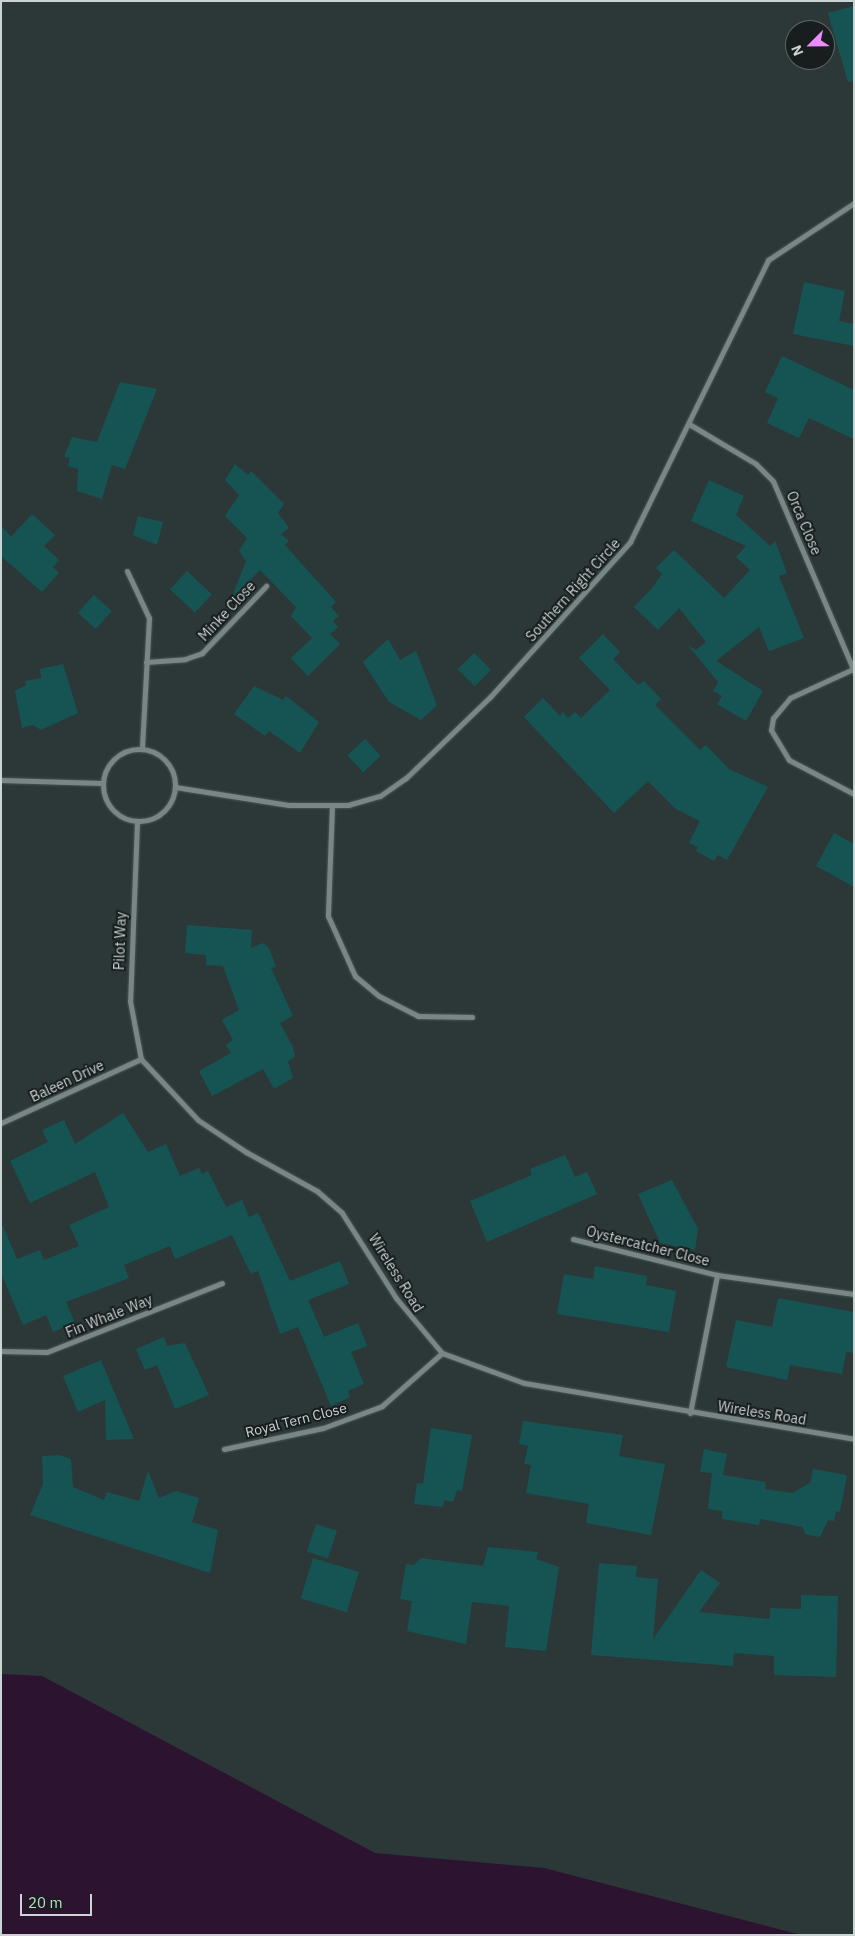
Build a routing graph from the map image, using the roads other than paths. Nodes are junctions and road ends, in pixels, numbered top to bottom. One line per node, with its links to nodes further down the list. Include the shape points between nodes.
1 (854, 203): 2 (street, Southern Right Circle, via 780,250 760,270)
2 (689, 424): 6 (street, Orca Close, via 756,464 773,481); 12 (street, Southern Right Circle, via 630,542 490,697 394,787 366,801)
3 (127, 571): 5 (street, via 149,618)
4 (266, 586): 5 (street, Minke Close, via 202,653 185,659)
5 (146, 662): 7 (street)
6 (853, 670): 11 (street, Orca Close, via 790,698 773,718 771,730 779,750 789,760)
7 (142, 749): 9 (street, via 116,757); 10 (street, via 164,760)
8 (1, 780): 9 (street)
9 (102, 783): 13 (street, via 113,810)
10 (175, 787): 12 (street, Southern Right Circle, via 289,805); 13 (street, via 162,814)
11 (854, 794)
12 (332, 805): 14 (street, via 328,916 354,976 379,996 418,1016)
13 (137, 822): 15 (street, Pilot Way, via 130,1001)
14 (472, 1017)
15 (141, 1059): 16 (street, Baleen Drive); 22 (street, Wireless Road, via 198,1120 246,1152 317,1191 342,1213 396,1298)
16 (1, 1123)
17 (573, 1239): 18 (street, Oystercatcher Close)
18 (717, 1274): 20 (street, Oystercatcher Close); 23 (street, Oystercatcher Close)
19 (222, 1283): 21 (street, Fin Whale Way, via 47,1352)
20 (854, 1294)
21 (1, 1351)
22 (442, 1353): 23 (street, Wireless Road, via 524,1383); 25 (street, Royal Tern Close, via 382,1406 323,1428)
23 (690, 1413): 24 (street, Wireless Road)
24 (854, 1440)
25 (224, 1449)

